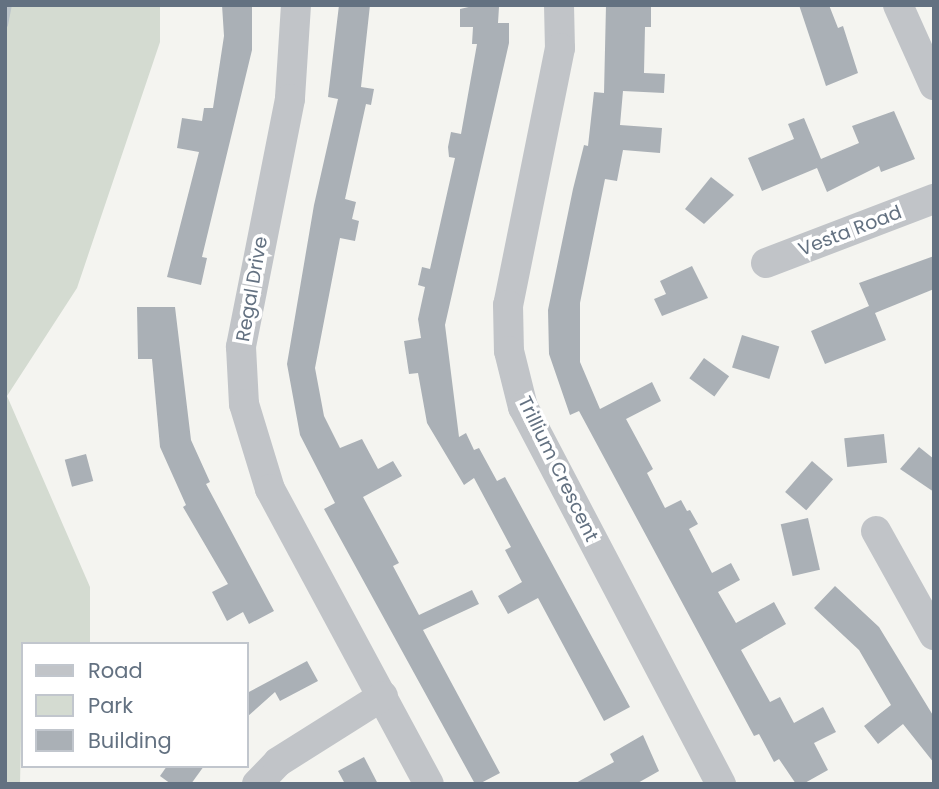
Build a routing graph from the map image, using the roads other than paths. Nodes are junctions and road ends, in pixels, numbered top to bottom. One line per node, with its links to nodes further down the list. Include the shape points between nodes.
1 (296, 5): 9 (street, Regal Drive, via 290,99 241,347 244,404 270,489)
2 (559, 5): 12 (street, Trillium Crescent, via 560,48 508,305 509,351 523,407)
3 (898, 5): 4 (street)
4 (934, 85)
5 (934, 199): 6 (street, Vesta Road)
6 (766, 263)
7 (876, 531): 8 (street)
8 (934, 635)
9 (383, 696): 10 (street, via 278,762); 11 (street, Regal Drive)
10 (257, 784)
11 (429, 784)
12 (721, 784)

